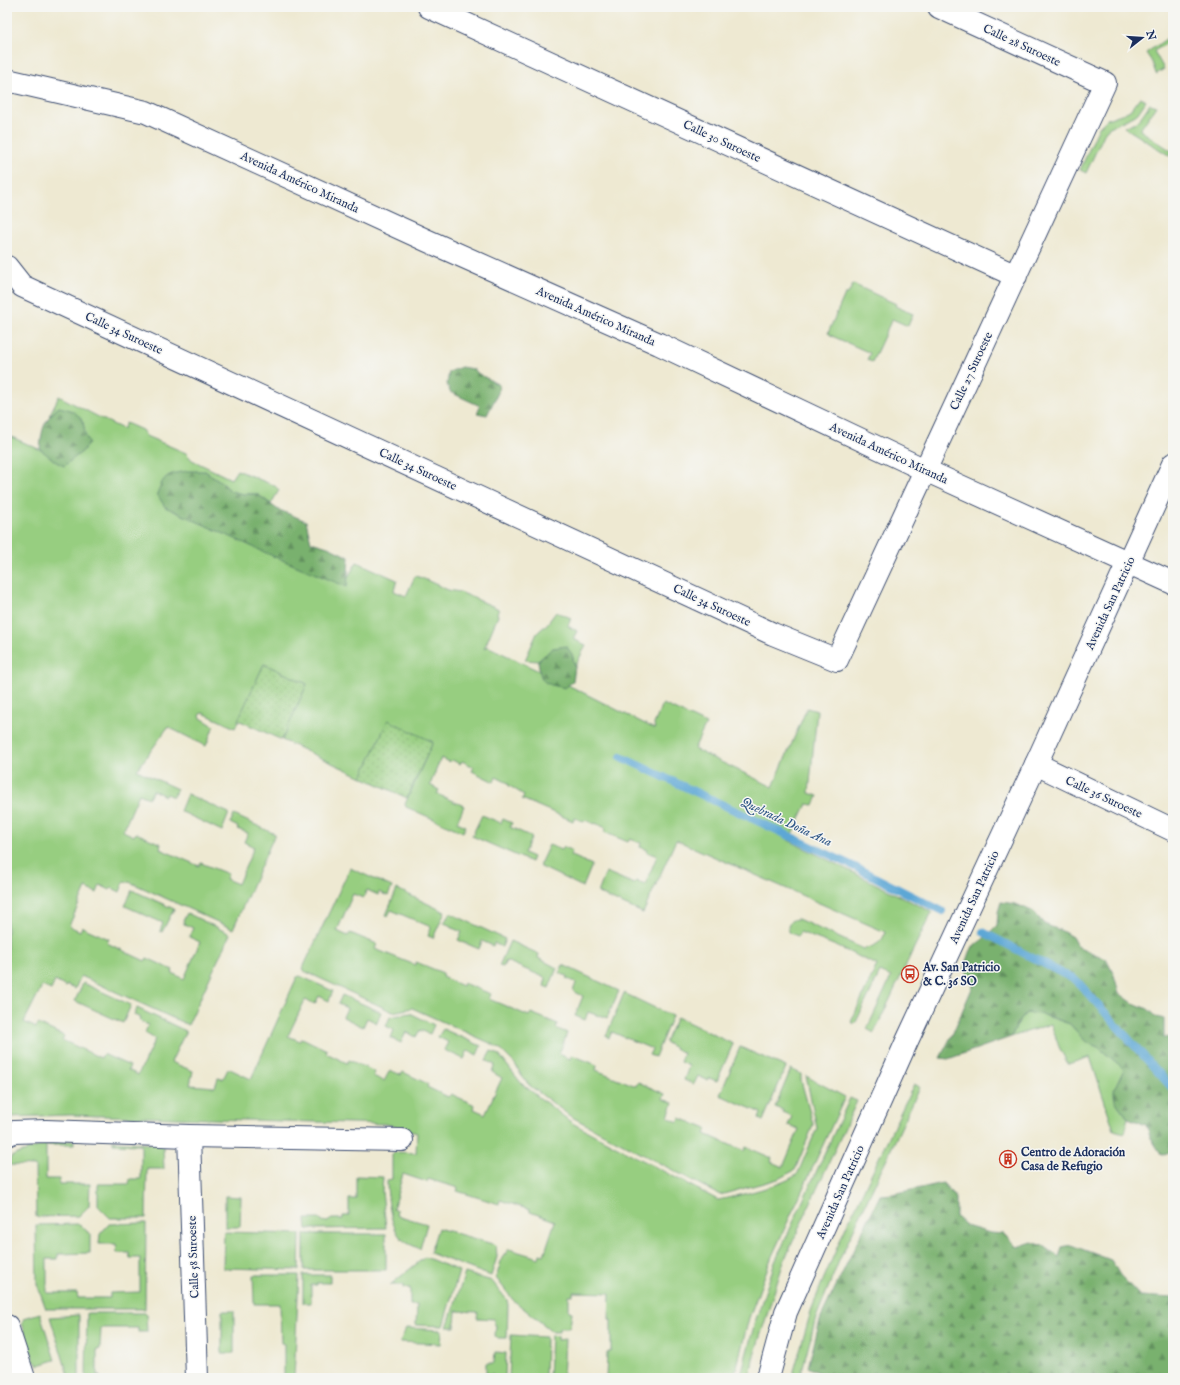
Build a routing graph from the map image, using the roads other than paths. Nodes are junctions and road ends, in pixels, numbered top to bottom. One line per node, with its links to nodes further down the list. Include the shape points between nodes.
1 (429, 7): 6 (street, Calle 30 Suroeste)
2 (939, 7): 4 (street, Calle 28 Suroeste)
3 (7, 80): 8 (street, Avenida Américo Miranda, via 146,112 659,344)
4 (1105, 83): 6 (street, Calle 27 Suroeste)
5 (7, 267): 11 (street, Calle 34 Suroeste, via 22,286 766,630)
6 (1016, 276): 8 (street, Calle 27 Suroeste)
7 (1173, 464): 9 (street, Avenida San Patricio)
8 (925, 470): 9 (street, Avenida Américo Miranda); 11 (street, Calle 27 Suroeste)
9 (1128, 563): 10 (street, Avenida Américo Miranda); 12 (street, Avenida San Patricio)
10 (1173, 583)
11 (837, 660)
12 (1036, 764): 13 (street, Calle 36 Suroeste); 20 (street, Avenida San Patricio, via 907,1041 789,1305)
13 (1173, 830)
14 (7, 1135): 15 (street, via 14,1132 46,1132)
15 (189, 1136): 16 (street); 19 (street, Calle 58 Suroeste)
16 (402, 1140)
17 (7, 1326): 18 (street)
18 (24, 1378)
19 (196, 1378)
20 (768, 1378)

